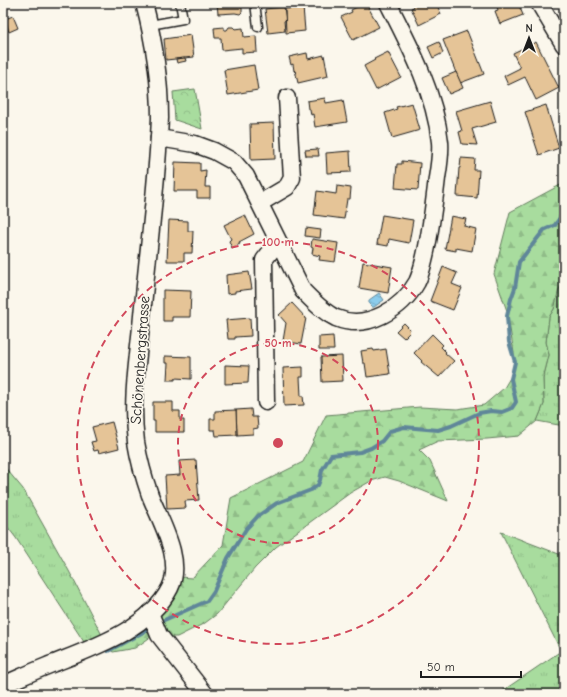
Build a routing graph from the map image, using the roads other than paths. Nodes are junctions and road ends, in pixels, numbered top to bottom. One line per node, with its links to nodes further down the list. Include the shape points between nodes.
1 (144, 3): 6 (street, Schönenbergstrasse)
2 (180, 3): 6 (lane, via 183,19)
3 (257, 3): 7 (lane)
4 (388, 3): 12 (street, via 418,65 434,107 440,143 433,212 418,281 406,297 379,317 365,322 336,318 303,291)
5 (539, 3): 8 (street)
6 (150, 25): 10 (street, Schönenbergstrasse, via 159,80)
7 (258, 27)
8 (564, 45)
9 (287, 98): 11 (street, via 292,178 287,187)
10 (159, 138): 11 (street, via 195,144 234,162 246,176); 14 (street, Schönenbergstrasse, via 136,374 134,421 143,471 173,552 174,569 170,588)
11 (260, 203): 12 (street)
12 (278, 242): 13 (street, via 264,260)
13 (266, 402)
14 (150, 613): 15 (street, Schönenbergstrasse, via 104,643); 16 (street, via 163,640)
15 (3, 685)
16 (206, 694)

